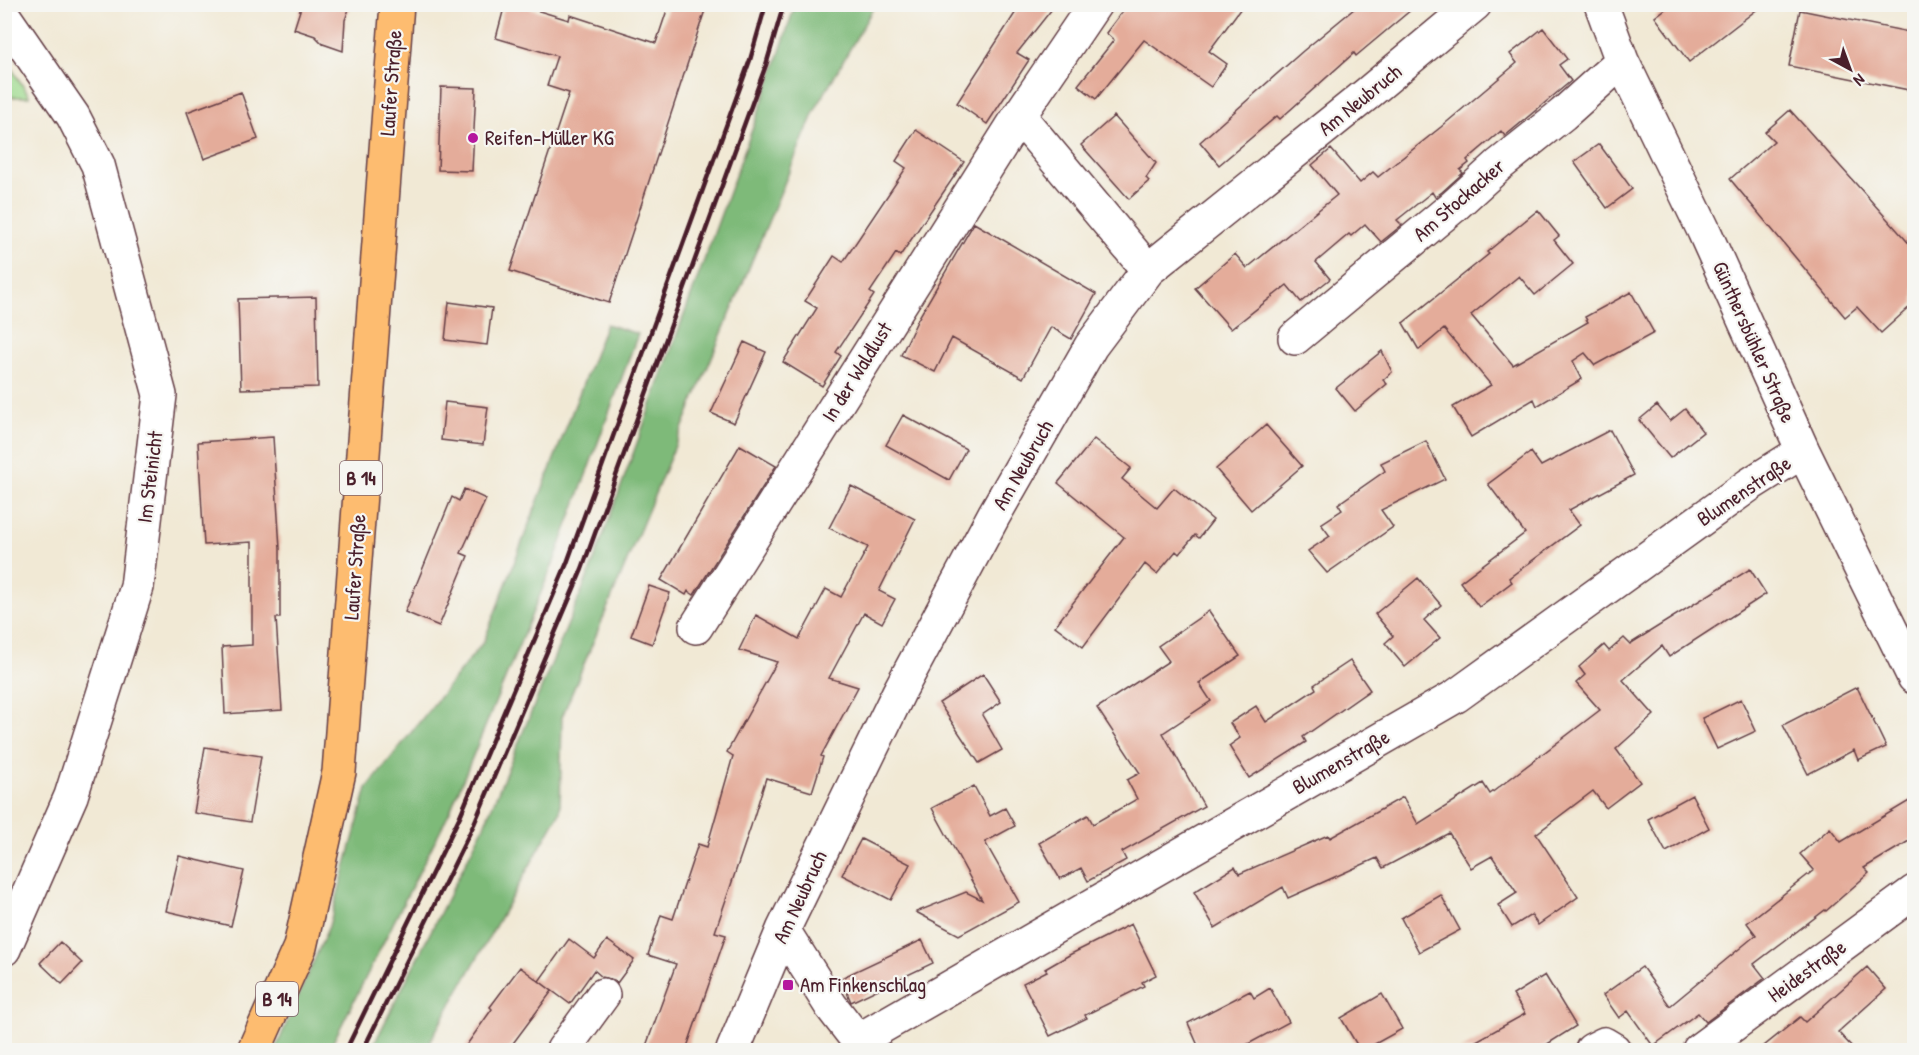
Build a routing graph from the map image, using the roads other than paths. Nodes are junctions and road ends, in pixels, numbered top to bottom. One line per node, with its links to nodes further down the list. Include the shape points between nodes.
1 (397, 4): 18 (main road, Laufer Straße / B 14, via 339,772 300,947)
2 (1095, 4): 7 (street, In der Waldlust)
3 (1474, 4): 8 (street, Am Neubruch)
4 (1601, 4): 6 (street, Günthersbühler Straße)
5 (4, 16): 15 (street, Im Steinicht, via 73,116 98,165 160,395 136,587 70,796)
6 (1622, 61): 9 (street, Am Stockacker); 10 (street, Günthersbühler Straße)
7 (1019, 116): 8 (street); 11 (street, In der Waldlust)
8 (1148, 270): 14 (street, Am Neubruch, via 1091,346 994,515 899,692)
9 (1295, 338)
10 (1803, 451): 12 (street, Günthersbühler Straße); 17 (street, Blumenstraße, via 1749,485 1456,696)
11 (696, 627)
12 (1914, 677)
13 (1914, 892): 23 (street, Heidestraße)
14 (783, 930): 17 (street); 20 (street, Am Neubruch)
15 (4, 949)
16 (603, 995): 19 (street)
17 (861, 1046)
18 (254, 1050)
19 (563, 1050)
20 (734, 1050)
21 (1592, 1050): 22 (street, via 1604,1044)
22 (1614, 1050)
23 (1699, 1050)

